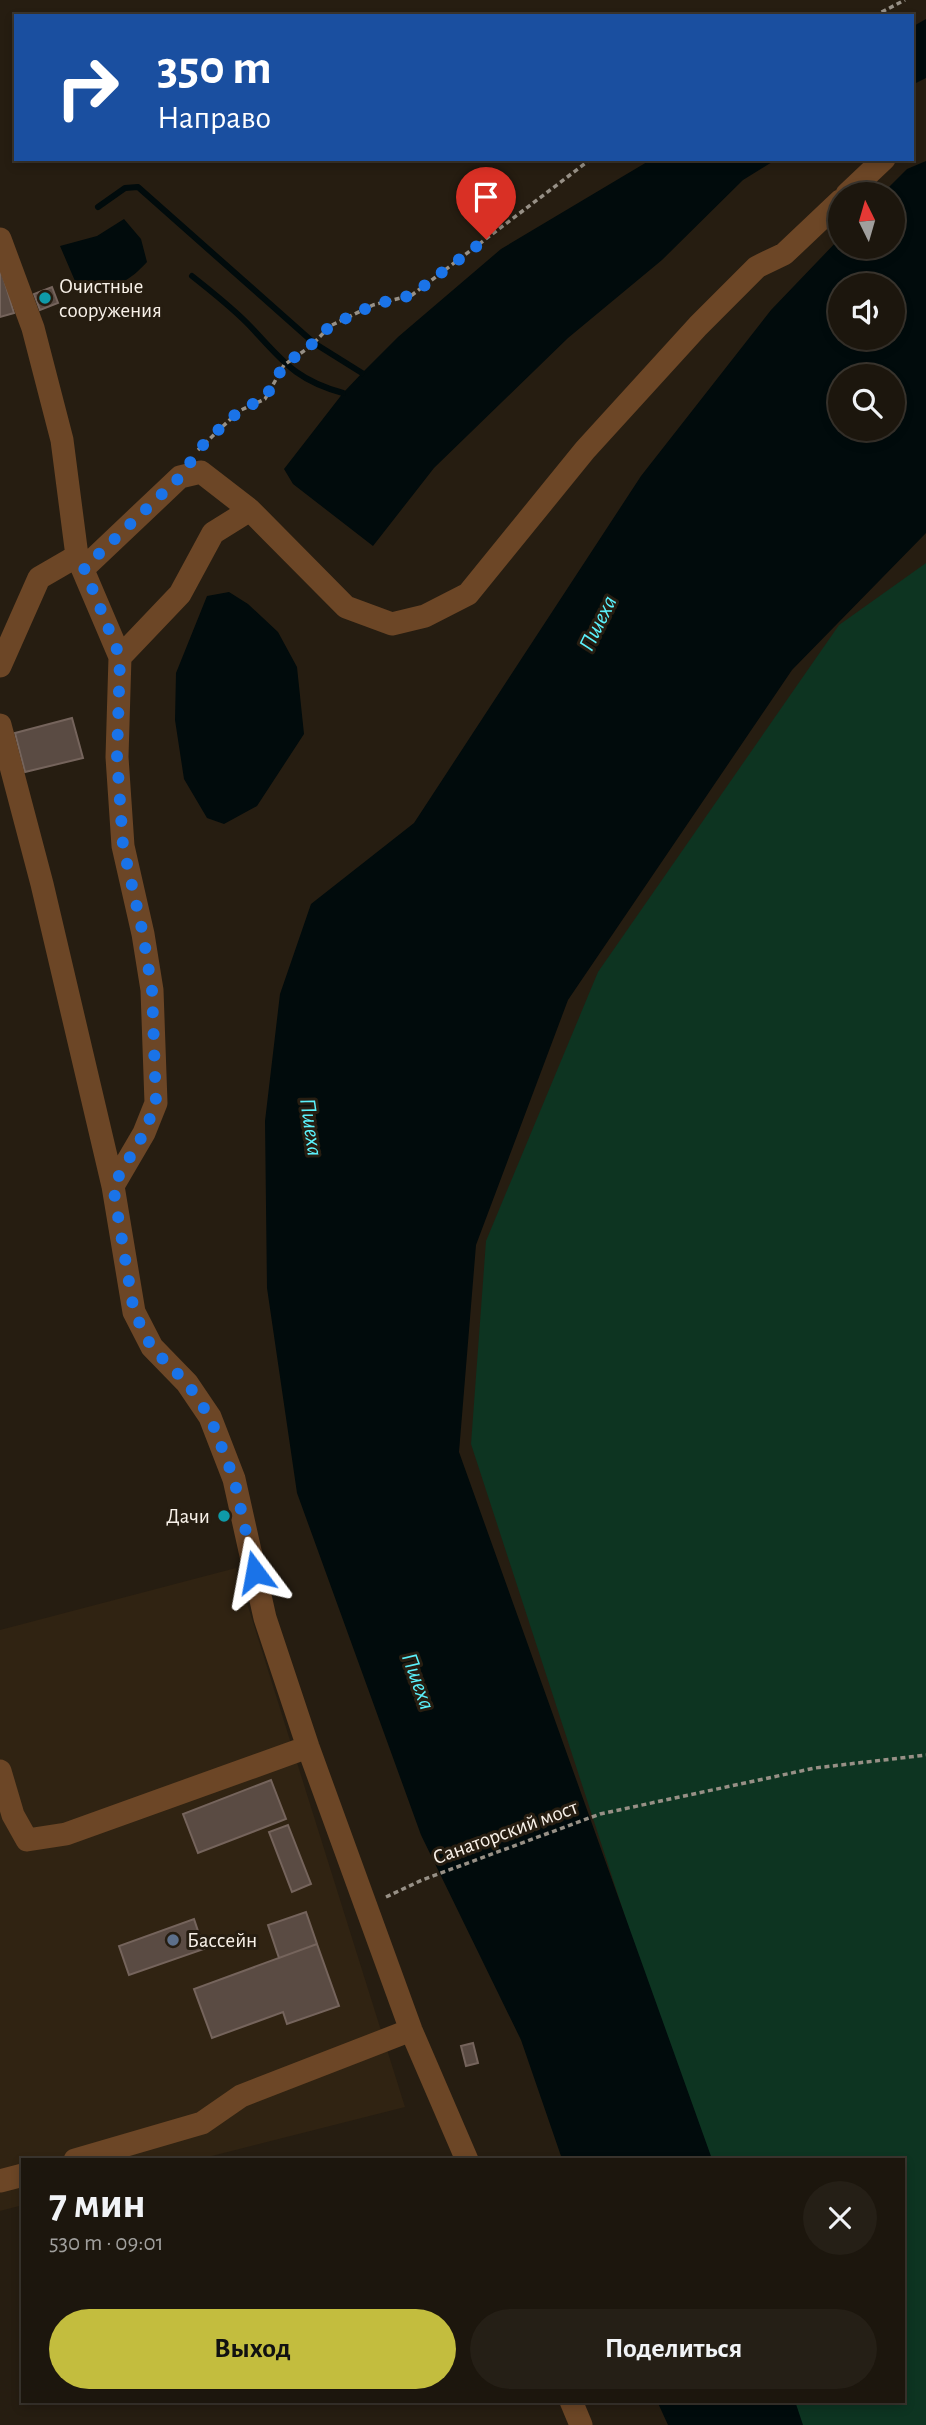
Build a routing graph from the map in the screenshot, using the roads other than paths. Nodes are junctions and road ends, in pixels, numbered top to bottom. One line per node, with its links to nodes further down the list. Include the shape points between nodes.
1 (882, 161): 2 (lane)
2 (860, 182)
3 (828, 212): 5 (lane, via 784,254 757,267 698,326 584,450 468,594 425,616 392,624 346,607)
4 (0, 239): 6 (lane, via 33,328 62,440)
5 (250, 510): 6 (lane, via 201,472 180,477); 7 (lane, via 214,533 180,594)
6 (80, 562): 7 (lane); 8 (lane, via 39,578)
7 (120, 657): 10 (lane, via 117,757 123,846 152,990 156,1103)
8 (0, 666)
9 (0, 725): 10 (lane)
10 (113, 1186): 11 (lane, via 134,1312 152,1348 187,1383 210,1417 234,1479 265,1618)
11 (308, 1747): 12 (lane, via 66,1834 27,1840 13,1815); 13 (lane)
12 (0, 1772)
13 (411, 2030): 14 (lane, via 241,2095 202,2123); 15 (lane)
14 (82, 2158)
15 (466, 2158)
16 (21, 2176): 17 (lane)
17 (0, 2181)
18 (572, 2403): 19 (lane)
19 (582, 2425)

